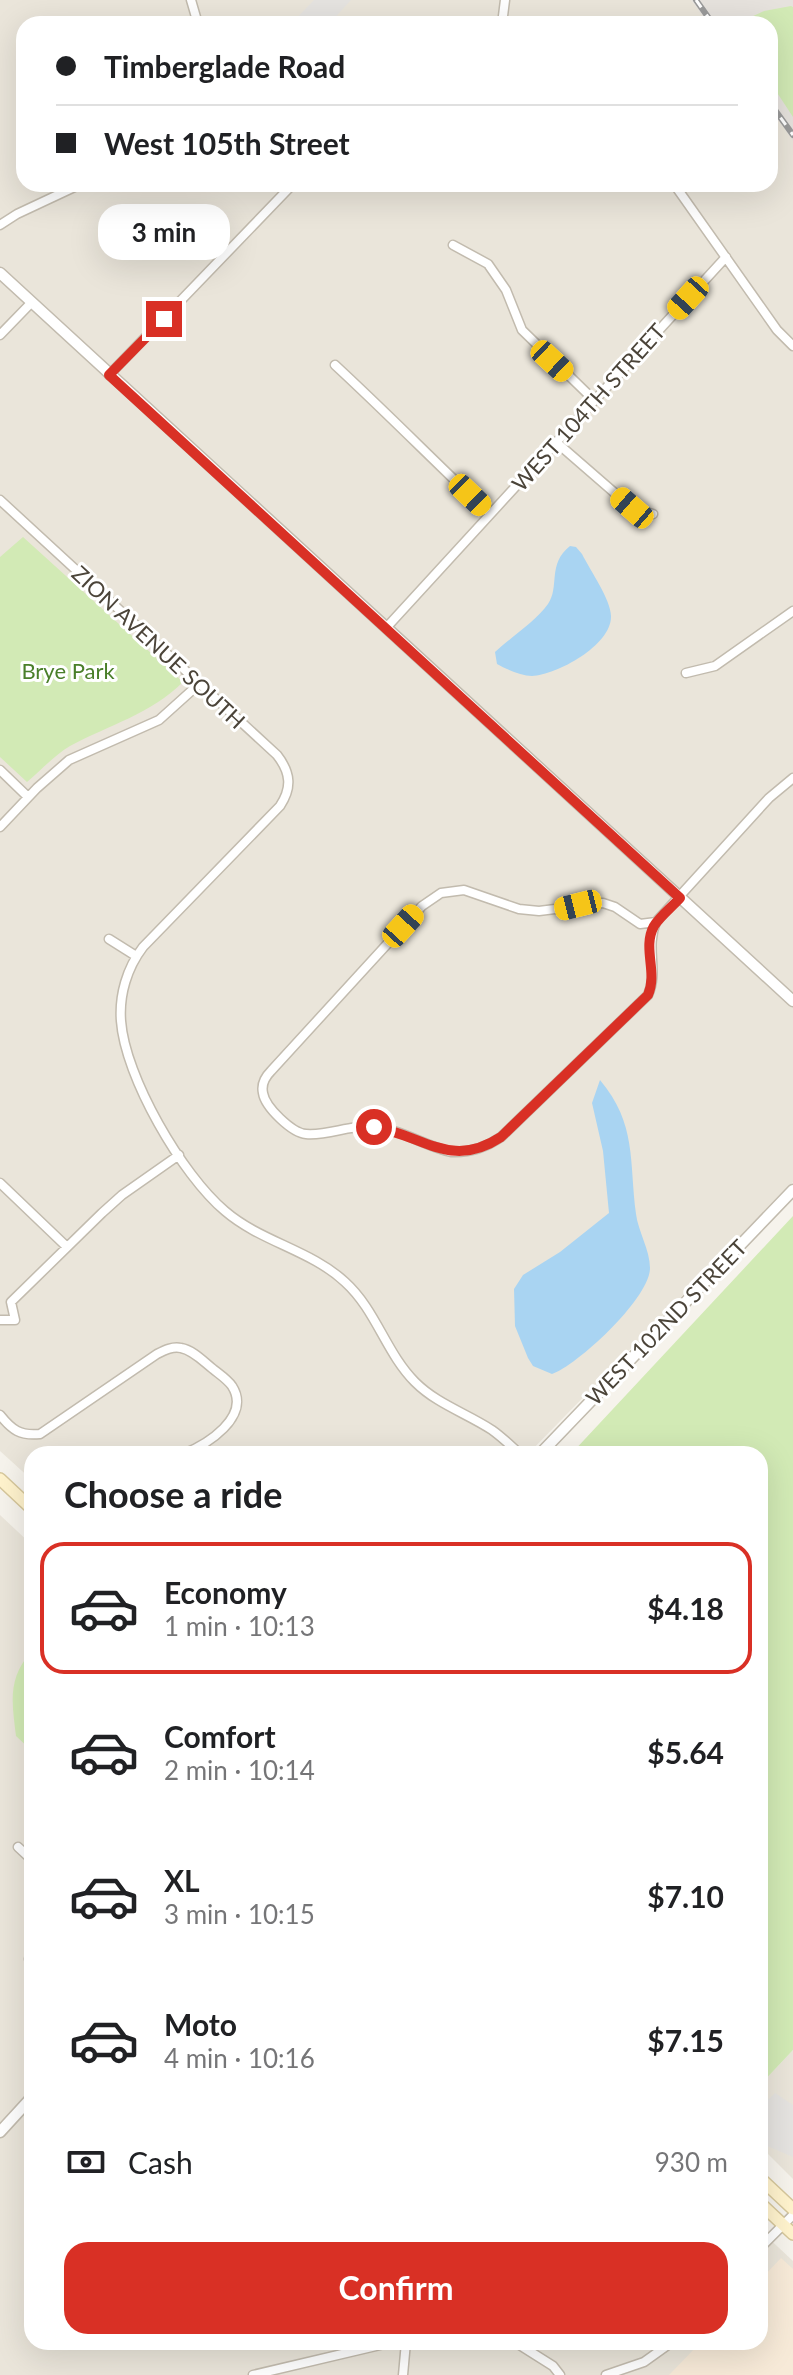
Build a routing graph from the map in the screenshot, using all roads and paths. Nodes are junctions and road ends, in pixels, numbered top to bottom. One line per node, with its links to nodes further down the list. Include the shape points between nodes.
1 (64, 192): 4 (street)
2 (285, 192): 12 (street)
3 (680, 192): 6 (street)
4 (0, 225)
5 (453, 245): 13 (street, via 488,264 506,290 522,330)
6 (726, 257): 10 (street); 13 (street, WEST 104TH STREET)
7 (0, 273): 8 (street)
8 (31, 303): 9 (street); 12 (street)
9 (0, 335)
10 (793, 346)
11 (335, 365): 16 (street)
12 (109, 375): 19 (street)
13 (594, 400): 14 (street, WEST 104TH STREET)
14 (556, 442): 16 (street, WEST 104TH STREET); 17 (street, via 632,508)
15 (0, 500): 21 (street, ZION AVENUE SOUTH)
16 (490, 514): 19 (street, WEST 104TH STREET)
17 (653, 514)
18 (793, 611): 20 (street, via 715,666)
19 (386, 628): 26 (street)
20 (686, 673)
21 (199, 684): 24 (street, via 159,720 69,760); 29 (street, ZION AVENUE SOUTH, via 284,764 289,786 280,806)
22 (0, 770): 24 (street)
23 (793, 778): 26 (street)
24 (28, 797): 25 (street)
25 (0, 827)
26 (677, 902): 27 (street); 30 (street)
27 (656, 922): 27 (street, via 648,995 489,1145 451,1152 388,1129 360,1126 306,1135 291,1127 263,1095 265,1077 422,906 441,893 464,890 539,911 603,903 640,924)
28 (109, 939): 29 (street)
29 (136, 956): 31 (street, via 122,998 124,1042 154,1117)
30 (793, 1001)
31 (179, 1155): 34 (street, via 122,1195); 38 (street, via 224,1211 347,1283 399,1362 430,1396)
32 (0, 1183): 34 (street)
33 (793, 1190): 39 (street, WEST 102ND STREET)
34 (67, 1247): 35 (street, via 11,1302 15,1320)
35 (0, 1320)
36 (0, 1415): 37 (street, via 18,1433 40,1434 157,1354 182,1348 228,1382 236,1398 223,1429)
37 (199, 1446)
38 (511, 1446)
39 (548, 1446)
40 (0, 1479): 41 (main road)
41 (24, 1502)
42 (18, 1847): 43 (street)
43 (24, 1853)
44 (24, 2106): 45 (street)
45 (0, 2132)
46 (768, 2186): 48 (main road)
47 (768, 2211): 49 (main road)
48 (793, 2212): 49 (street)
49 (782, 2224): 50 (main road); 51 (street)
50 (793, 2234)
51 (768, 2239)
52 (359, 2350): 56 (street)
53 (405, 2350): 57 (street)
54 (528, 2350): 58 (street)
55 (661, 2350): 59 (street)
56 (253, 2375)
57 (403, 2375)
58 (560, 2375)
59 (606, 2375)

